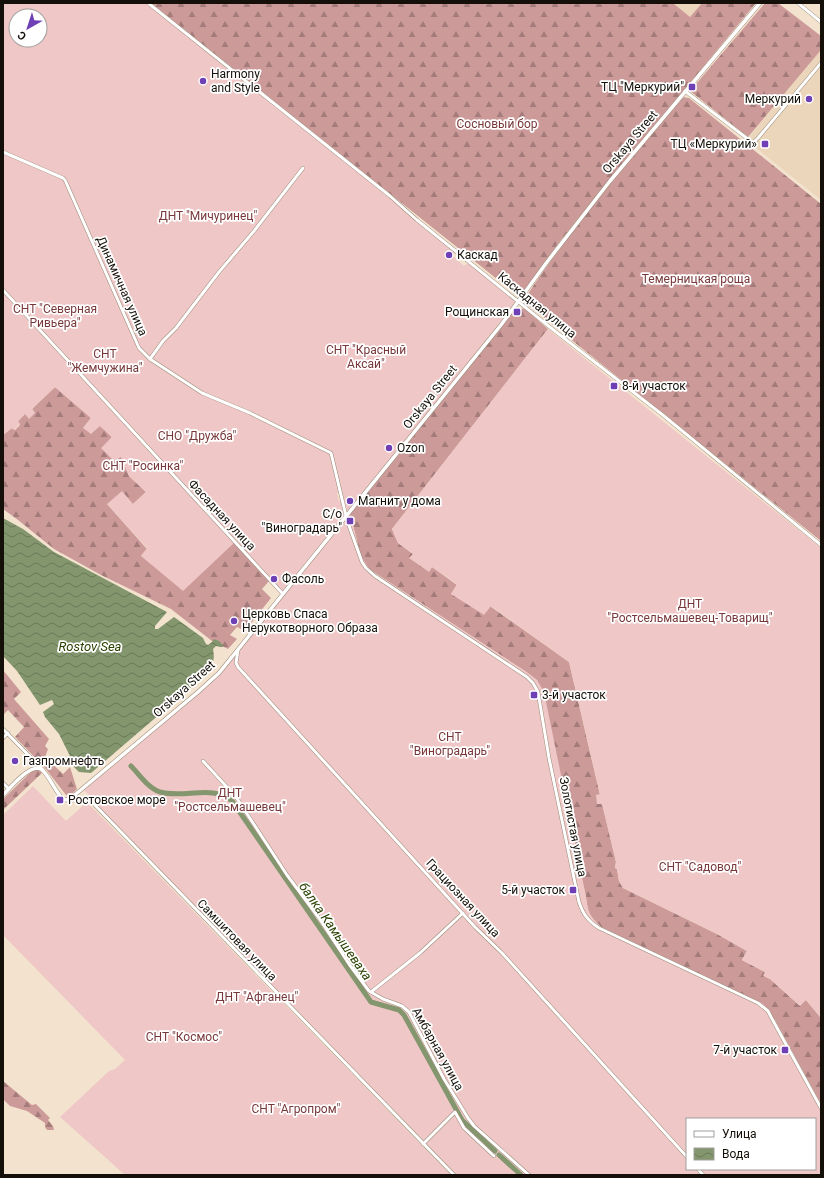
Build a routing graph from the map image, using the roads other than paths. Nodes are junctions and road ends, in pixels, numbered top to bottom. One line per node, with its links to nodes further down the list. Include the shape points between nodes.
1 (148, 3): 10 (street, Каскадная улица)
2 (760, 3): 6 (main road, Orskaya Street)
3 (798, 3): 4 (street)
4 (821, 22)
5 (821, 63): 6 (street, via 753,143)
6 (685, 91): 10 (main road, Orskaya Street, via 610,181)
7 (3, 152): 11 (street, Динамичная улица, via 65,180 139,348)
8 (304, 168): 11 (street)
9 (3, 290): 15 (street, Фасадная улица)
10 (519, 302): 13 (main road, Orskaya Street); 14 (street, Каскадная улица, via 664,416)
11 (150, 359): 12 (street, Динамичная улица, via 202,393 250,413)
12 (331, 453): 13 (street, Золотистая улица)
13 (346, 516): 15 (main road, Orskaya Street); 28 (street, Золотистая улица, via 362,562 370,572 533,683 538,692 581,911 590,923 764,1007)
14 (821, 545)
15 (282, 593): 16 (main road, Orskaya Street)
16 (238, 648): 25 (main road, Orskaya Street, via 208,683); 26 (street, Грациозная улица, via 238,667)
17 (3, 728): 18 (street)
18 (8, 733): 19 (street); 21 (street)
19 (3, 738)
20 (203, 761): 27 (street, Амбарная улица, via 236,797 287,875)
21 (43, 770): 23 (main road, via 30,770); 25 (main road, via 60,796 64,800)
22 (3, 783): 23 (street)
23 (9, 789): 24 (main road)
24 (3, 795)
25 (70, 799): 29 (street, Самшитовая улица, via 81,802 89,799)
26 (463, 913): 27 (street, via 420,953); 31 (street, Грациозная улица)
27 (371, 992): 33 (street, Амбарная улица, via 402,1006 409,1012 444,1079 468,1118)
28 (821, 1108)
29 (423, 1144): 30 (street, via 454,1112 464,1128); 32 (street, Самшитовая улица)
30 (494, 1156)
31 (686, 1156)
32 (454, 1175)
33 (529, 1175)

